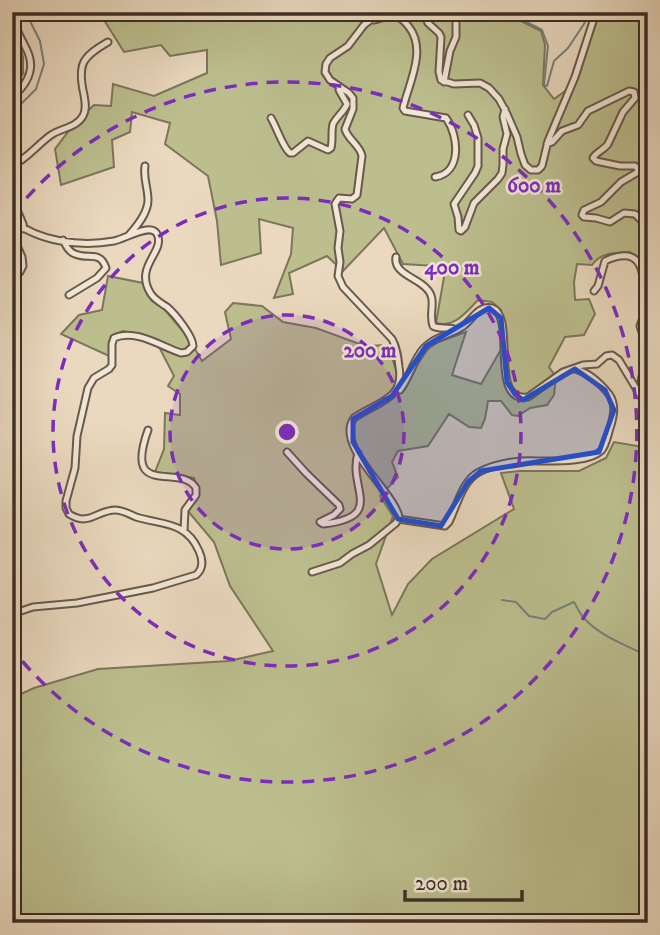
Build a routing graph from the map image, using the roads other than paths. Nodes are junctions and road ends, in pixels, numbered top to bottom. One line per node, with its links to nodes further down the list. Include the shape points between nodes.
1 (15, 12): 12 (street, via 31,67)
2 (381, 12): 8 (street)
3 (423, 12): 10 (street, via 440,35 439,72)
4 (456, 12): 10 (street, via 456,37)
5 (596, 12): 16 (street)
6 (644, 12): 7 (street)
7 (648, 17)
8 (371, 20): 11 (street, via 326,64 326,74); 19 (street, via 393,15 415,36 416,61 405,111 446,118 452,126 456,155 452,168)
9 (108, 42): 17 (street, via 90,53 83,64 86,107 81,119)
10 (444, 82): 13 (street, via 483,83)
11 (340, 87): 15 (street, via 346,104 332,127 328,150 308,141 290,153); 35 (street, via 354,100 345,129 362,158 357,195 340,198 335,204 340,231 338,278 394,343 401,375)
12 (12, 99)
13 (505, 109): 14 (street, via 502,173 477,199 461,231 454,204 478,166 478,138); 16 (street, via 527,168 541,167)
14 (468, 115)
15 (271, 118)
16 (547, 144): 25 (street, via 578,125 588,111 634,92 635,98 608,144 593,158 635,166 638,172 582,215 610,222 635,214)
17 (12, 166)
18 (145, 166): 24 (street, via 147,207)
19 (435, 177)
20 (12, 198): 22 (street)
21 (12, 220): 22 (street)
22 (24, 229): 26 (street)
23 (12, 234): 28 (street, via 23,261 23,269)
24 (127, 237): 26 (street, via 78,244); 42 (street, via 148,229 157,233 158,246 146,272 148,288 193,339 193,346 181,353 134,336 114,338 113,365 88,387 66,509 71,516 84,519 120,510)
25 (648, 239)
26 (64, 240): 30 (street, via 72,252 99,257 106,268)
27 (396, 257): 32 (street, via 398,268 432,295 433,326)
28 (12, 273)
29 (594, 291): 31 (street, via 605,261 620,256 636,258)
30 (69, 295)
31 (647, 306): 33 (street, via 640,326)
32 (457, 330): 34 (street, via 483,309 497,312 502,320 508,382 512,392 522,398); 35 (street, via 424,348)
33 (648, 353): 36 (street, via 640,383)
34 (575, 369): 36 (street, via 615,356); 41 (street, via 592,378 613,403 601,451 588,457 517,462 481,471 466,486 445,526)
35 (394, 394): 40 (street, via 352,421 350,433)
36 (643, 400): 37 (street)
37 (648, 412)
38 (148, 430): 42 (street, via 141,453 147,470 159,477 189,481 196,488 185,510)
39 (288, 452): 40 (street, via 339,505 339,510 320,522 323,524 344,520 360,507)
40 (358, 453): 41 (street, via 395,506)
41 (398, 519): 43 (street, via 343,562)
42 (184, 531): 44 (street, via 201,555 201,569 194,576)
43 (312, 572)
44 (12, 614)

